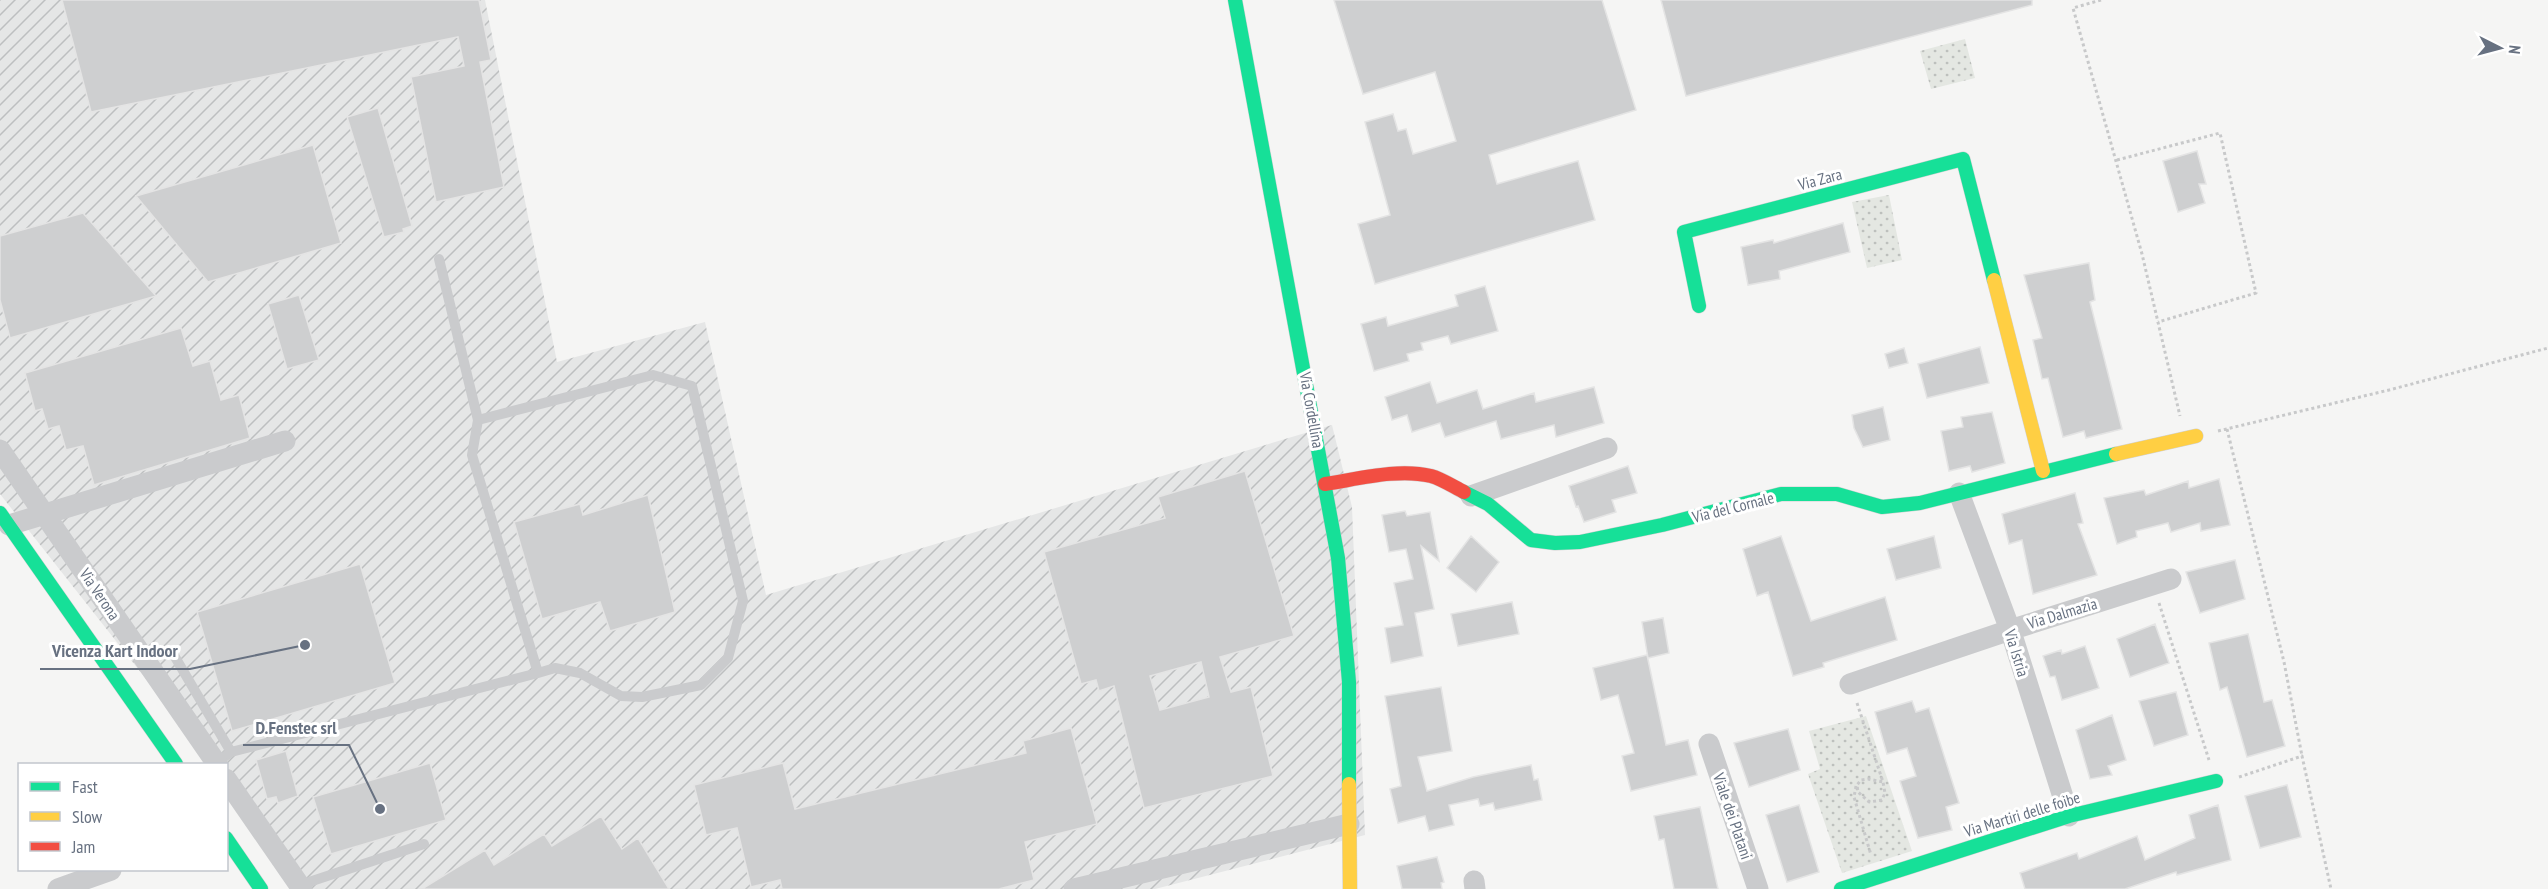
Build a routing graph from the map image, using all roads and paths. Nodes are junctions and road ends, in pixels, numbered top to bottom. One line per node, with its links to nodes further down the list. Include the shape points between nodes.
1 (1235, 0): 15 (street, Via Cordellina)
2 (2101, 0): 3 (path, via 2073,8)
3 (2117, 160): 6 (path); 6 (path, via 2220,133 2256,293)
4 (439, 259): 8 (lane)
5 (1699, 306): 14 (street, Via Zara, via 1684,232 1963,159)
6 (2158, 322): 10 (path)
7 (2548, 348): 9 (path)
8 (478, 420): 23 (lane, via 472,455); 23 (lane, via 653,375 692,386 735,567 743,601 728,658 701,685 642,697 621,696 579,673 555,668)
9 (2227, 429): 10 (path); 27 (path, via 2284,662)
10 (2191, 437): 14 (street, Via del Cornale)
11 (285, 441): 18 (street)
12 (1607, 448): 17 (street)
13 (0, 450): 18 (street, Via Verona)
14 (2043, 471): 16 (street, Via del Cornale)
15 (1325, 484): 17 (street, Via del Cornale, via 1409,474 1432,476); 37 (street, Via Cordellina, via 1338,558 1349,682)
16 (1959, 493): 17 (street, Via del Cornale, via 1882,507 1837,494 1781,494 1662,525 1580,542 1555,543 1531,540 1488,504); 21 (street, Via Istria)
17 (1471, 496)
18 (45, 513): 19 (street); 29 (street, Via Verona)
19 (4, 519): 28 (street)
20 (2162, 582): 21 (street, Via Dalmazia); 33 (path)
21 (2010, 630): 24 (street, Via Dalmazia); 36 (street, Via Istria)
22 (175, 657): 30 (lane)
23 (538, 673): 31 (lane)
24 (1850, 684)
25 (1862, 718): 34 (path)
26 (1709, 744): 47 (street, Viale dei Platani)
27 (2302, 756): 33 (path); 49 (path)
28 (175, 763)
29 (222, 763)
30 (222, 763)
31 (228, 764)
32 (228, 773): 42 (street, Via Verona)
33 (2216, 781): 36 (street, Via Martiri delle foibe)
34 (1883, 783): 35 (path, via 1868,779); 35 (path, via 1885,792 1882,800 1876,802 1862,797)
35 (1857, 785): 41 (path, via 1854,797 1858,814)
36 (2069, 816): 41 (street, Via Martiri delle foibe)
37 (1349, 824): 45 (street); 46 (street, Via Cordellina)
38 (228, 841): 44 (street)
39 (424, 844): 42 (lane)
40 (108, 871): 43 (street)
41 (1879, 877): 48 (street, Via Martiri delle foibe)
42 (301, 887)
43 (58, 889)
44 (261, 889)
45 (1074, 889)
46 (1350, 889)
47 (1758, 889)
48 (1841, 889)
49 (2331, 889)

